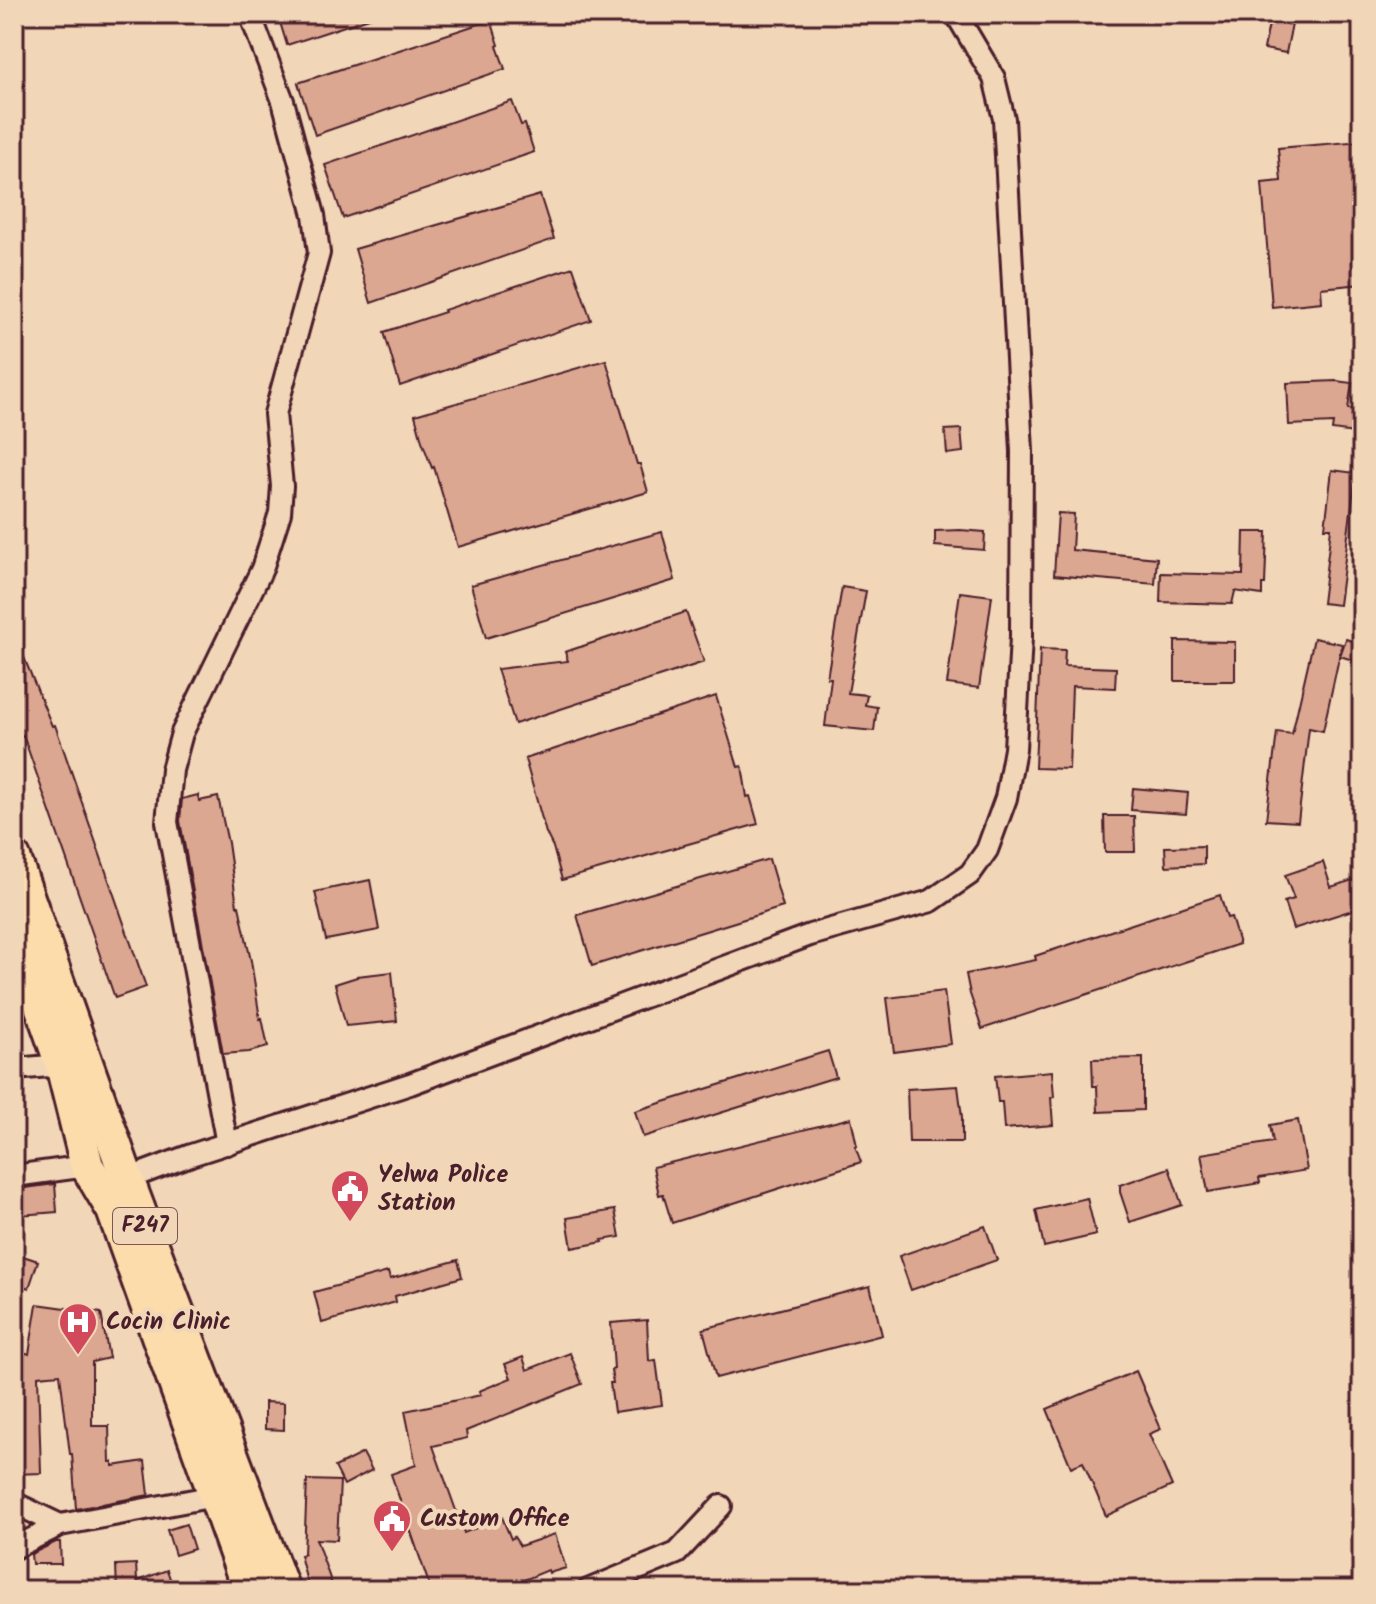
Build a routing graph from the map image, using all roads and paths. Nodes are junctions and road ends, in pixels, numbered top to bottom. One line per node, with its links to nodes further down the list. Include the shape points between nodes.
1 (250, 14): 7 (street, via 283,101 319,253 275,414 280,513 262,569 182,733 172,770 167,822)
2 (956, 14): 7 (street, via 994,78 1004,119 1022,451 1015,749 1006,798 987,850 970,874 931,901 810,935 410,1084)
3 (14, 858): 10 (main road, F247)
4 (14, 929): 5 (main road, F247)
5 (62, 1065): 6 (street); 8 (main road, F247)
6 (14, 1069)
7 (227, 1144): 10 (street)
8 (87, 1166): 9 (street); 11 (main road, F247, via 113,1210)
9 (14, 1176)
10 (127, 1179): 17 (main road, F247)
11 (215, 1496): 14 (street); 16 (main road, F247)
12 (14, 1503): 14 (street)
13 (721, 1506): 18 (street, via 677,1553)
14 (60, 1525): 15 (street)
15 (14, 1548)
16 (249, 1590)
17 (283, 1590)
18 (588, 1590)

